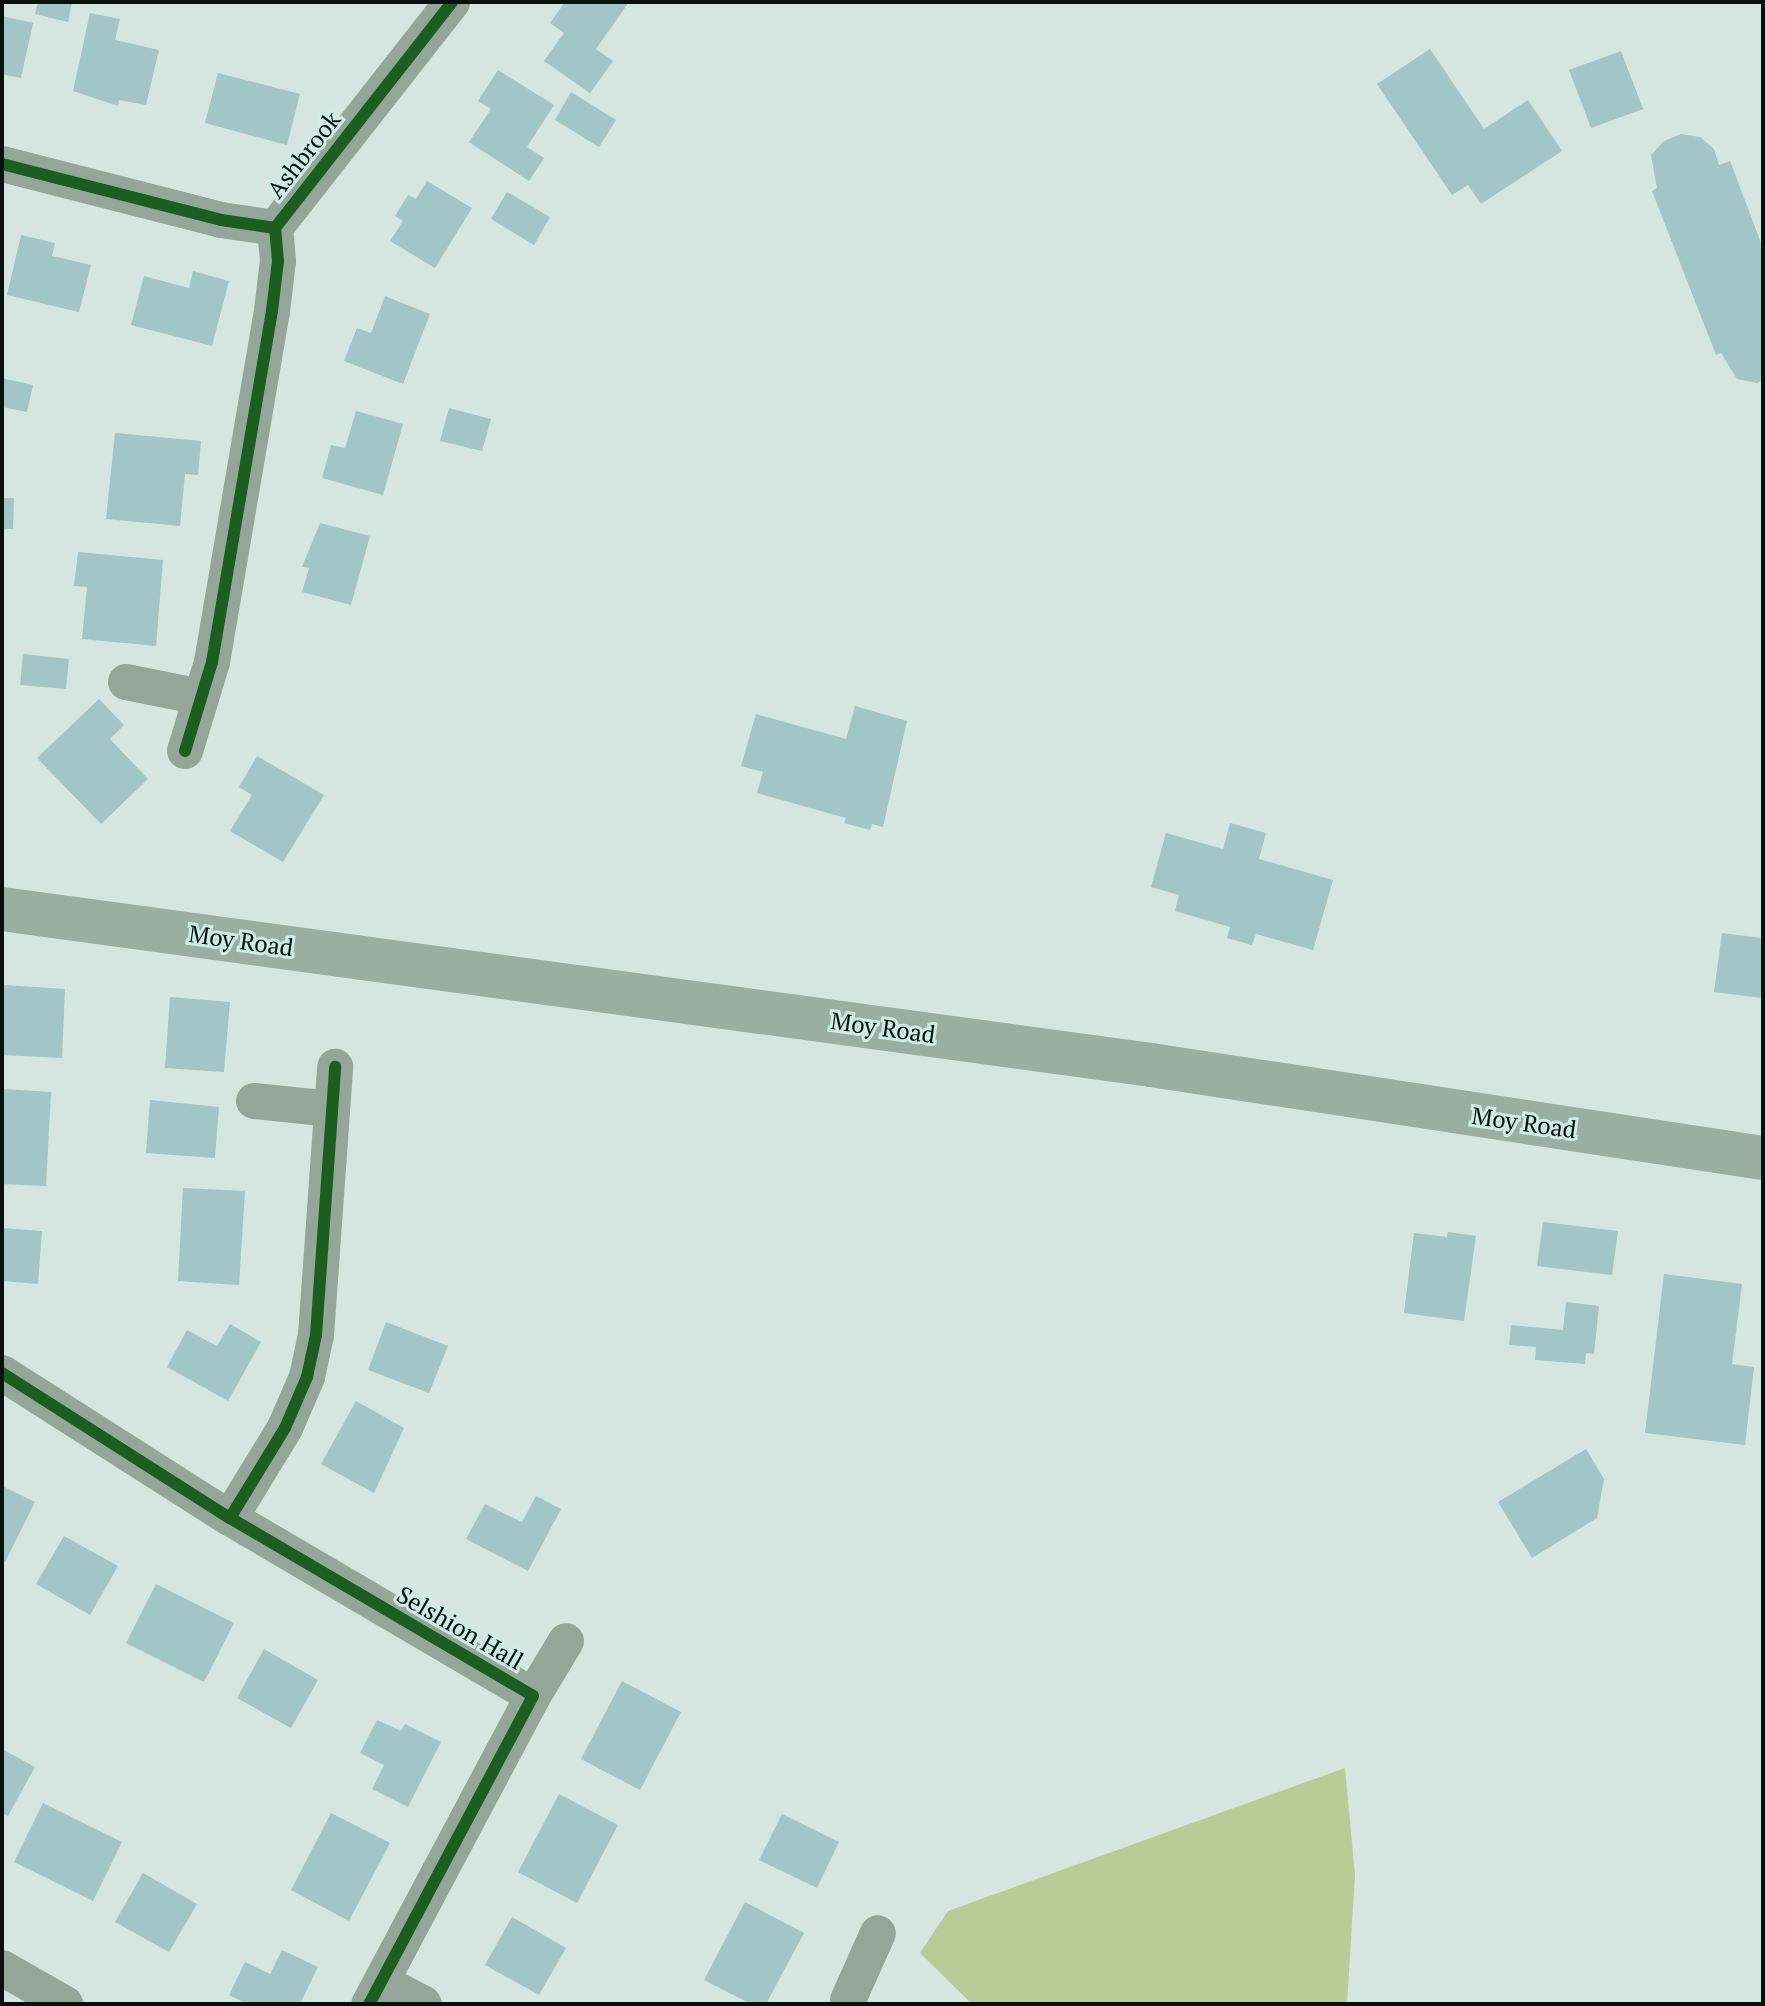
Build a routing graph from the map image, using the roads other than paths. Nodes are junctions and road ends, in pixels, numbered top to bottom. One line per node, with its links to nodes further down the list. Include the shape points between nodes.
1 (452, 2): 3 (street, Ashbrook)
2 (2, 164): 3 (street, Ashbrook, via 221,220)
3 (275, 228): 5 (street, via 278,261 272,311 212,662)
4 (126, 682): 5 (street)
5 (201, 697): 6 (street)
6 (185, 751)
7 (2, 909): 11 (main road, Moy Road, via 1151,1065)
8 (335, 1067): 10 (street)
9 (254, 1101): 10 (street)
10 (332, 1109): 13 (street, via 316,1335 307,1377 285,1428)
11 (1763, 1158)
12 (2, 1373): 13 (street, Selshion Hall)
13 (230, 1518): 15 (street, Selshion Hall)
14 (566, 1641): 15 (street)
15 (533, 1696): 18 (street, Selshion Hall)
16 (878, 1933): 19 (street)
17 (2, 1968): 20 (street)
18 (376, 1993): 21 (street, Selshion Hall)
19 (849, 2003)
20 (65, 2004)
21 (424, 2004)

